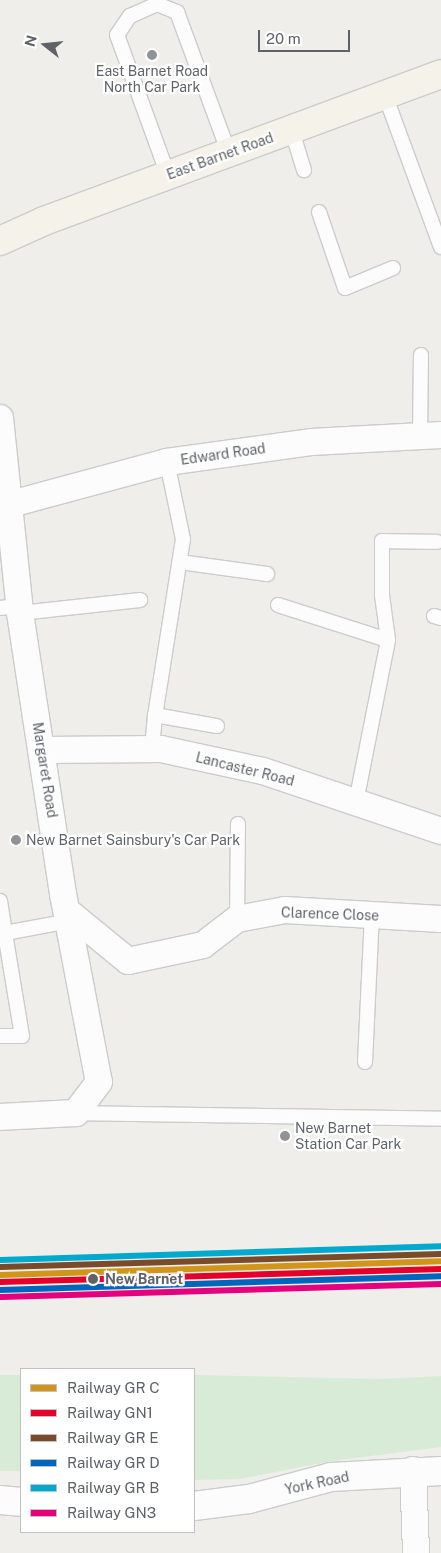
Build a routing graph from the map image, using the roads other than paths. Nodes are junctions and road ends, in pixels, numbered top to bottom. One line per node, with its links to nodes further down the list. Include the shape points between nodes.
1 (441, 74): 2 (main road, East Barnet Road)
2 (385, 95): 3 (main road, East Barnet Road); 9 (lane)
3 (292, 131): 4 (main road, East Barnet Road); 5 (lane)
4 (229, 152): 6 (main road, East Barnet Road); 6 (lane, via 177,12 158,4 130,16 117,35)
5 (304, 170)
6 (168, 175): 8 (main road, East Barnet Road, via 44,221)
7 (319, 212): 10 (lane, via 345,288)
8 (0, 241)
9 (441, 247)
10 (393, 268)
11 (420, 355): 13 (lane)
12 (0, 418): 15 (street, Margaret Road)
13 (431, 435): 14 (street, Edward Road, via 312,442)
14 (167, 462): 15 (street, Edward Road); 17 (lane, via 183,539)
15 (7, 510): 21 (street, Margaret Road)
16 (437, 542): 22 (lane, via 382,541 382,595)
17 (180, 562): 18 (lane); 23 (lane)
18 (267, 574)
19 (140, 600): 21 (lane)
20 (278, 605): 22 (lane)
21 (13, 609): 26 (street, Margaret Road)
22 (388, 640): 27 (lane)
23 (155, 715): 24 (lane); 25 (lane)
24 (217, 726)
25 (152, 749): 26 (street, Lancaster Road); 27 (street, Lancaster Road, via 263,771)
26 (42, 750): 32 (street, Margaret Road)
27 (356, 802): 29 (street, Lancaster Road)
28 (238, 824): 33 (lane)
29 (441, 831)
30 (0, 901): 35 (lane)
31 (372, 914): 33 (street, Clarence Close, via 285,910); 34 (street, Clarence Close); 37 (lane)
32 (68, 916): 33 (street, Clarence Close, via 128,961 203,945); 35 (lane); 38 (street, Margaret Road, via 98,1082)
33 (236, 919)
34 (441, 919)
35 (5, 933): 36 (lane, via 22,1036)
36 (0, 1036)
37 (365, 1062)
38 (76, 1113): 39 (street); 40 (lane)
39 (0, 1117)
40 (441, 1119)
41 (413, 1470): 42 (street, York Road); 45 (street, York Road, via 331,1477 249,1499); 46 (street)
42 (441, 1471)
43 (0, 1500): 44 (street)
44 (20, 1502)
45 (195, 1506)
46 (416, 1553)

